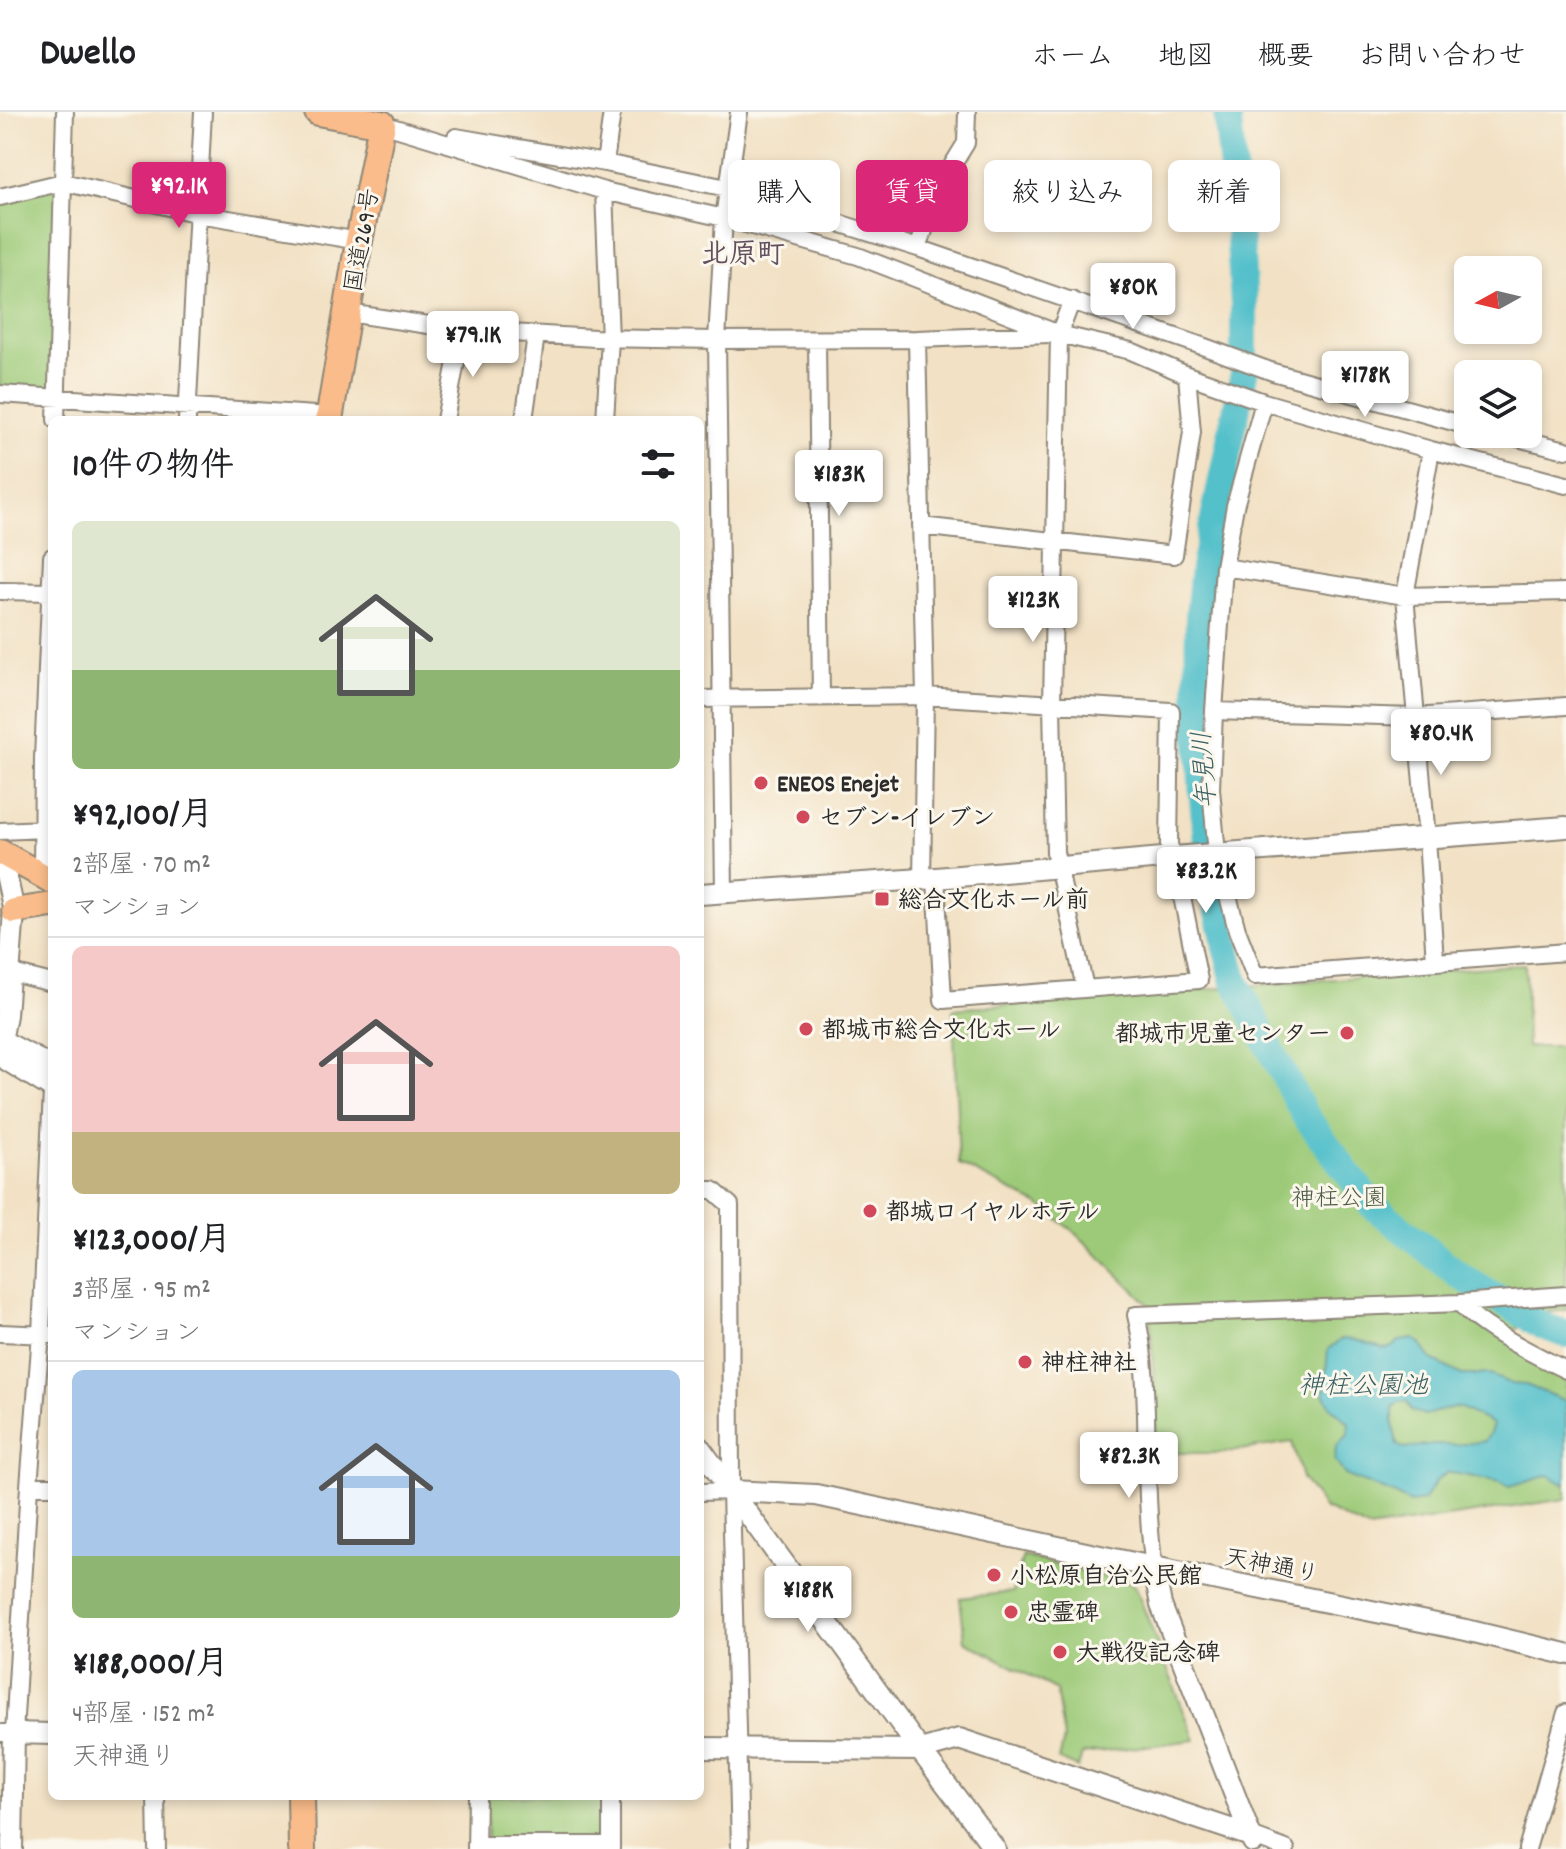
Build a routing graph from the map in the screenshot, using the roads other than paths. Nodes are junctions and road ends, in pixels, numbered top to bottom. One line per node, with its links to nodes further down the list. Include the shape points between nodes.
1 (65, 112): 9 (street)
2 (203, 112): 13 (street)
3 (318, 112): 7 (highway)
4 (612, 112): 8 (street)
5 (739, 112): 10 (street)
6 (967, 112): 16 (street, via 966,143 939,187)
7 (383, 118): 8 (street); 11 (street); 15 (highway, 国道269号)
8 (605, 163): 10 (street)
9 (63, 182): 12 (street); 13 (street); 28 (street)
10 (727, 188): 14 (street); 16 (street)
11 (604, 191): 14 (street); 22 (street)
12 (0, 197)
13 (199, 214): 15 (street); 30 (street)
14 (724, 218): 20 (street, via 858,256); 24 (street)
15 (359, 241): 18 (highway, 国道269号)
16 (918, 248): 17 (street)
17 (1072, 300): 20 (street); 37 (street, via 1273,372)
18 (348, 313): 19 (street); 33 (highway, 国道269号)
19 (462, 330): 21 (street); 34 (street)
20 (1059, 334): 23 (street); 26 (street, via 1131,351); 43 (street)
21 (536, 335): 22 (street); 35 (street)
22 (610, 339): 24 (street); 36 (street)
23 (917, 339): 25 (street); 42 (street)
24 (717, 340): 25 (street); 52 (street)
25 (817, 340): 50 (street)
26 (1190, 376): 29 (street); 43 (street, via 1192,432 1174,555)
27 (0, 394): 28 (street)
28 (56, 397): 30 (street); 31 (street)
29 (1264, 402): 39 (street); 44 (street)
30 (188, 413): 32 (street)
31 (56, 416)
32 (273, 416)
33 (329, 416)
34 (446, 416)
35 (525, 416)
36 (605, 416)
37 (1454, 422)
38 (1542, 444): 40 (street)
39 (1431, 450): 41 (street); 48 (street)
40 (1566, 450)
41 (1566, 485)
42 (921, 526): 43 (street); 49 (street)
43 (1055, 542): 53 (street)
44 (1224, 567): 48 (street); 55 (street)
45 (48, 588): 46 (street)
46 (0, 591)
47 (1566, 592): 48 (street)
48 (1405, 596): 57 (street)
49 (925, 696): 50 (street); 53 (street); 69 (street)
50 (821, 698): 52 (street)
51 (704, 699): 52 (street)
52 (722, 699): 70 (street)
53 (1052, 704): 65 (street, via 1171,711 1169,845); 67 (street)
54 (1566, 706): 57 (street)
55 (1214, 711): 57 (street); 64 (street, via 1211,789)
56 (48, 716): 58 (street)
57 (1415, 717): 62 (street)
58 (47, 758): 60 (street)
59 (1566, 827): 62 (street)
60 (44, 829): 61 (street); 68 (street)
61 (0, 831)
62 (1427, 838): 64 (street); 75 (street)
63 (0, 852): 68 (main road)
64 (1217, 854): 65 (street); 75 (street, via 1255,976)
65 (1174, 857): 67 (street); 78 (street, via 1199,980)
66 (0, 861): 73 (street)
67 (1057, 867): 69 (street); 78 (street)
68 (47, 878)
69 (929, 878): 70 (street); 78 (street, via 943,1000)
70 (724, 893): 71 (street)
71 (704, 894)
72 (48, 906): 73 (main road)
73 (14, 911): 76 (street)
74 (1566, 952): 75 (street)
75 (1435, 962)
76 (8, 972): 77 (street); 79 (street)
77 (48, 982)
78 (1085, 988)
79 (0, 1048): 80 (street); 81 (street)
80 (48, 1066)
81 (48, 1087)
82 (704, 1190): 92 (street, via 713,1190 730,1205)
83 (48, 1286): 87 (street)
84 (1566, 1295): 85 (street)
85 (1460, 1303): 88 (street, via 1469,1315); 94 (street, via 1136,1315)
86 (0, 1333): 87 (street)
87 (47, 1335): 90 (street)
88 (1566, 1370)
89 (704, 1454): 92 (street)
90 (29, 1486): 91 (street); 97 (street)
91 (48, 1486)
92 (731, 1491): 93 (street); 94 (street, 天神通り, via 816,1495); 100 (street); 101 (street)
93 (704, 1492)
94 (1154, 1568): 95 (street, 天神通り); 106 (street, via 1161,1605)
95 (1566, 1654)
96 (1566, 1713): 115 (street)
97 (7, 1733): 98 (street); 109 (street)
98 (48, 1734)
99 (704, 1748): 100 (street)
100 (738, 1749): 101 (street); 112 (street)
101 (920, 1750): 106 (street, via 959,1739); 113 (street)
102 (156, 1800): 110 (street)
103 (301, 1800): 111 (highway)
104 (477, 1800): 107 (street)
105 (611, 1800): 108 (street)
106 (1253, 1843): 114 (street)
107 (476, 1847): 108 (street)
108 (611, 1847)
109 (12, 1849)
110 (157, 1849)
111 (302, 1849)
112 (740, 1849)
113 (995, 1849)
114 (1286, 1849)
115 (1527, 1849)

